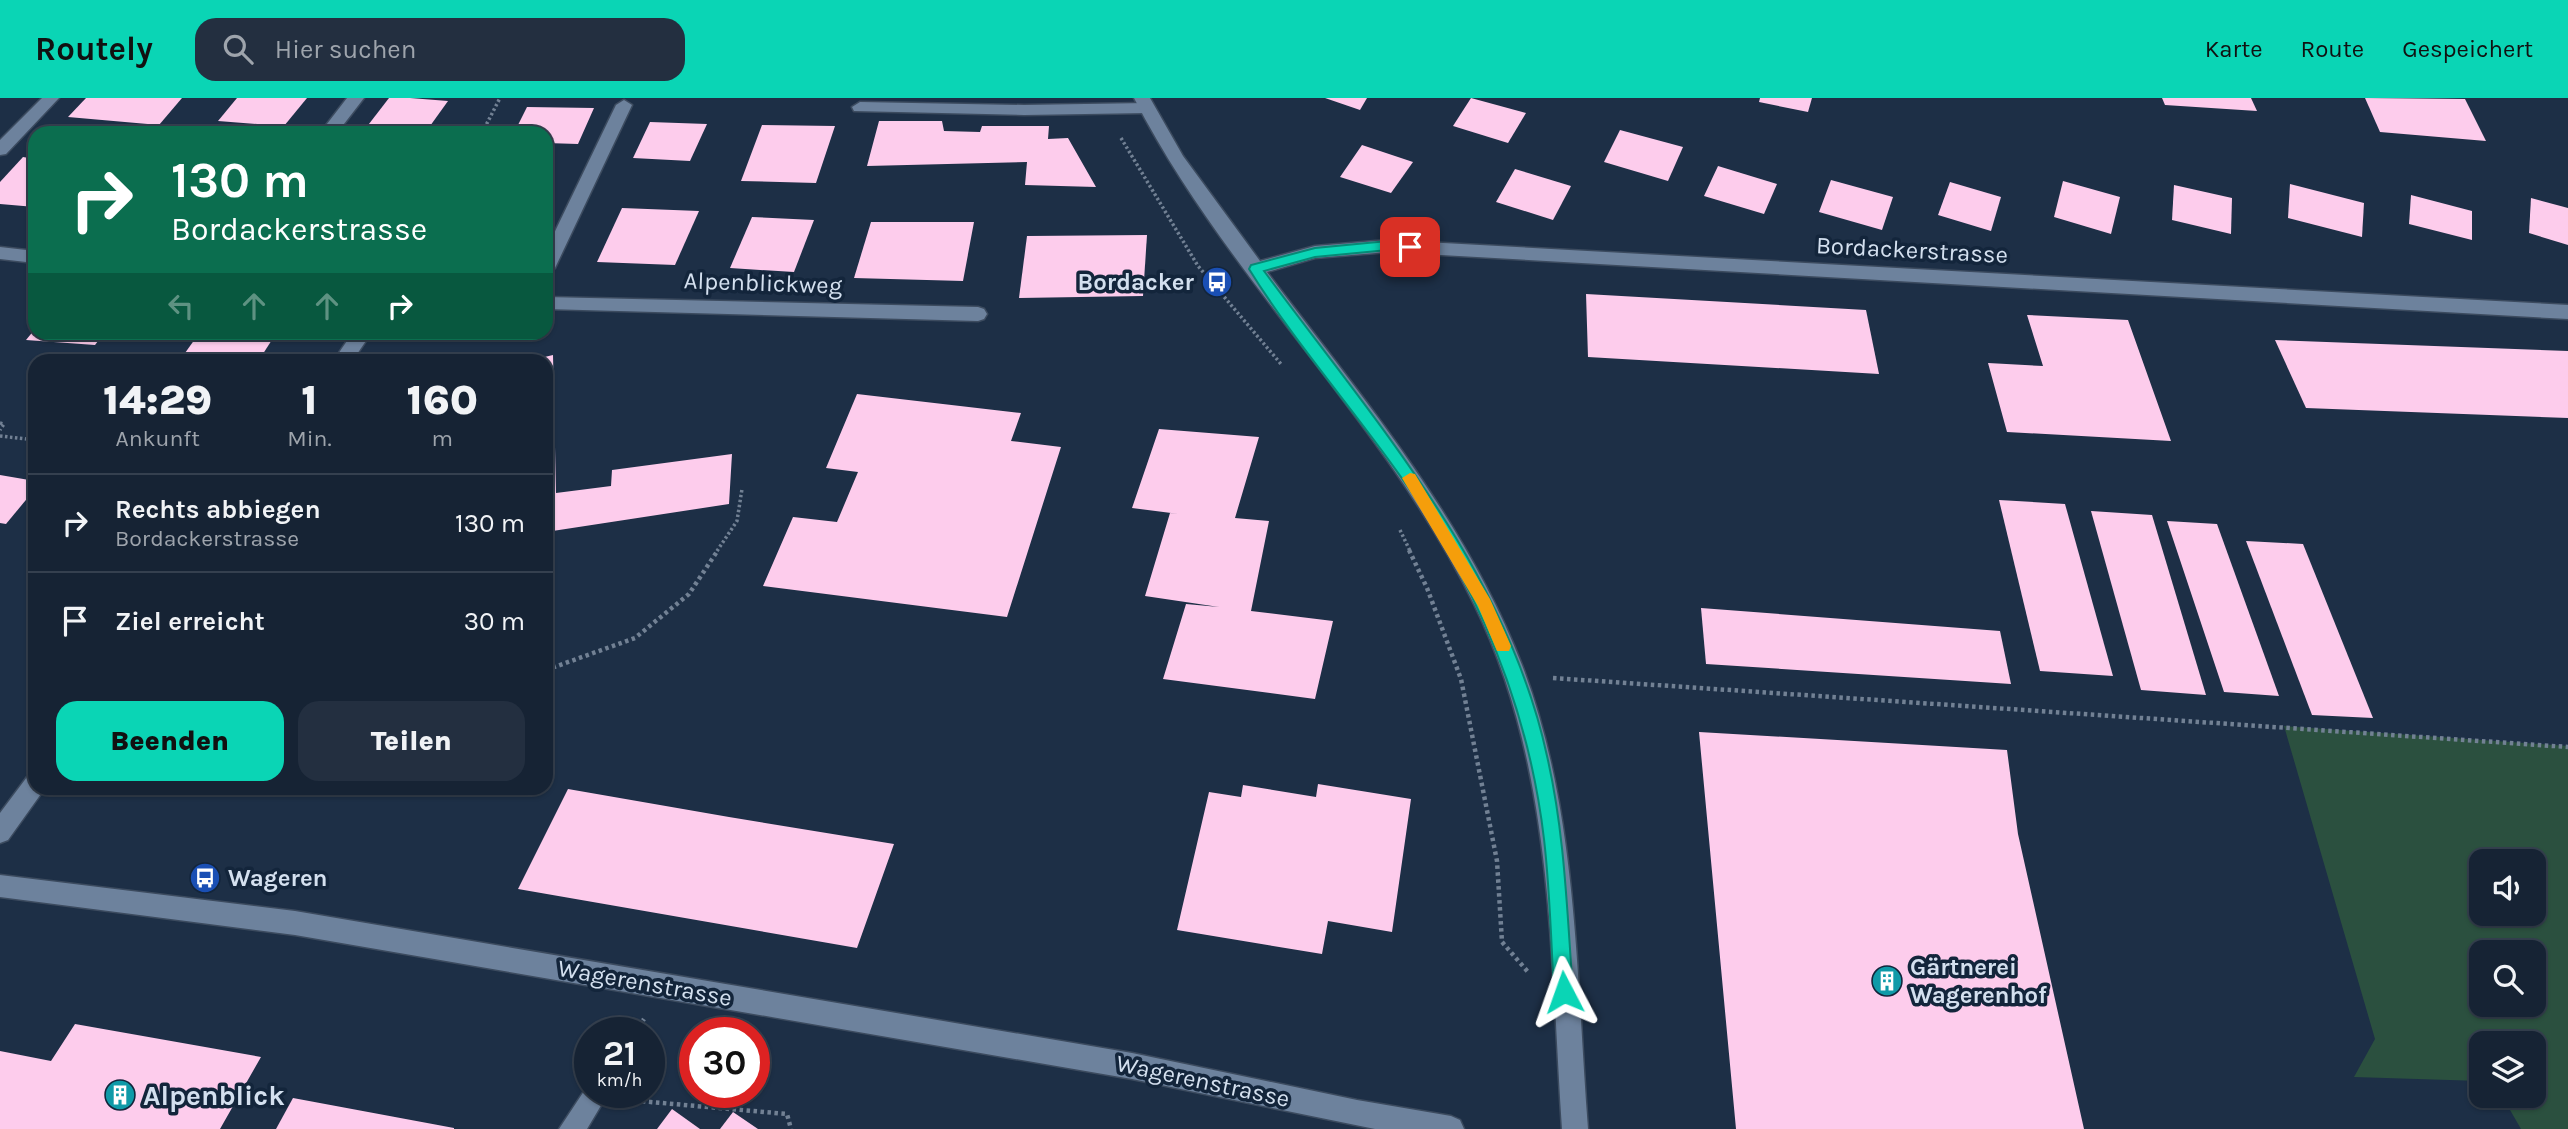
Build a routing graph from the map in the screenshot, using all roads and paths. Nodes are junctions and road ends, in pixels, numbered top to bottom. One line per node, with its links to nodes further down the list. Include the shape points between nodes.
1 (51, 98): 10 (street)
2 (356, 98): 8 (street)
3 (500, 98): 9 (path)
4 (1145, 103): 7 (street); 14 (street, via 1203,198)
5 (624, 105): 12 (street)
6 (860, 107): 7 (street)
7 (1104, 110): 18 (path, via 1189,253)
8 (334, 126)
9 (486, 126)
10 (0, 150)
11 (0, 253): 13 (street)
12 (553, 253)
13 (28, 256)
14 (1255, 269): 16 (street, Bordackerstrasse, via 1315,252 1388,246); 26 (street, via 1414,485 1485,603)
15 (553, 303): 17 (street, Alpenblickweg)
16 (2568, 312)
17 (978, 314)
18 (1289, 373)
19 (0, 423): 20 (path, via 4,424)
20 (0, 430)
21 (0, 436): 22 (path)
22 (28, 439)
23 (742, 489): 25 (path, via 737,521 689,594 635,638)
24 (1399, 527): 31 (path, via 1461,680 1497,861)
25 (553, 667)
26 (1516, 676): 27 (path); 37 (street, via 1539,755 1553,839)
27 (2568, 747)
28 (28, 794): 29 (street)
29 (0, 832)
30 (0, 886): 36 (street, Wagerenstrasse, via 295,922 1132,1066)
31 (1502, 942)
32 (665, 1102): 35 (path, via 787,1114)
33 (586, 1108): 34 (street)
34 (572, 1129)
35 (791, 1129)
36 (1451, 1129)
37 (1575, 1129)

